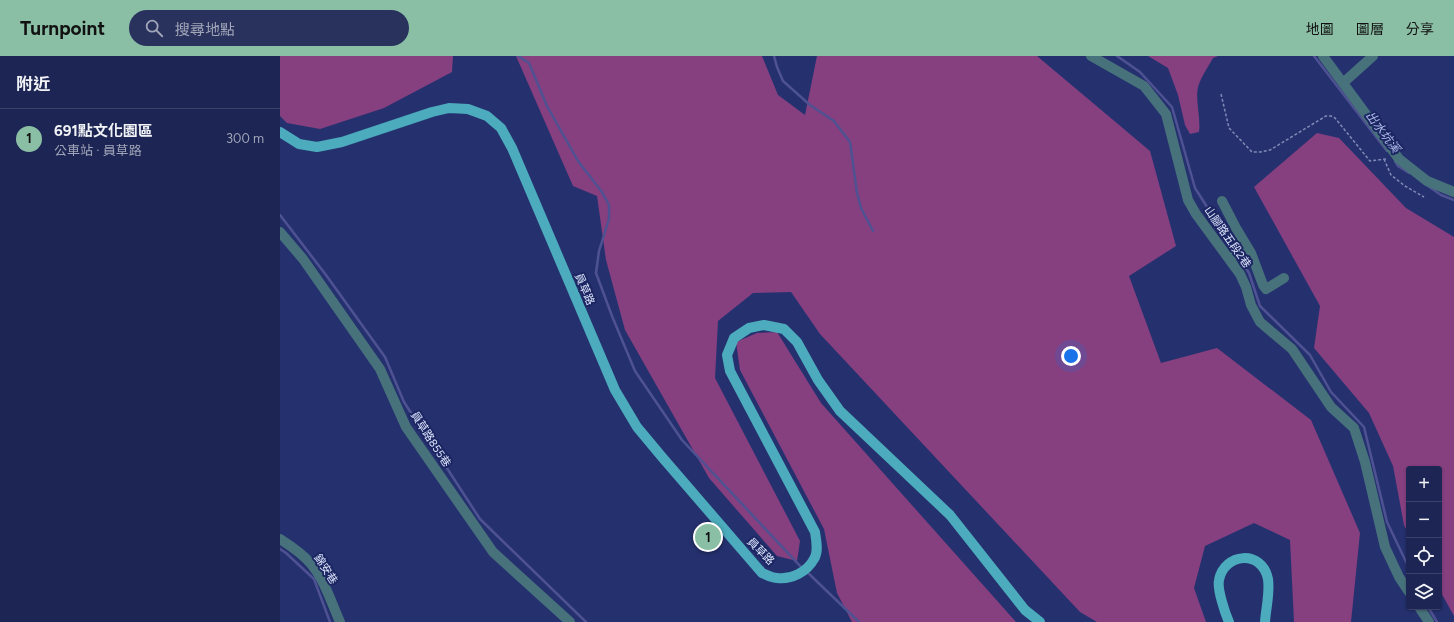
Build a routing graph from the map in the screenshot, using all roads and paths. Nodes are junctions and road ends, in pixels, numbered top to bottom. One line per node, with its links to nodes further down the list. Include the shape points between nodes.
1 (1091, 56): 12 (street, 山腳路五段2巷, via 1144,86 1166,114 1188,200)
2 (1323, 56): 4 (street)
3 (1373, 56): 4 (street)
4 (1343, 84): 7 (street, via 1399,159 1428,180)
5 (1222, 94): 8 (path, via 1229,128 1252,152 1270,150 1331,116 1370,161 1384,159 1391,174)
6 (280, 132): 19 (main road, 員草路, via 299,144 317,147 342,142 449,108 468,108 487,116 501,128 512,148 615,390 637,427 762,573 776,578 790,578 802,572 814,559 817,544 815,532 730,371 727,355 734,338 749,328 764,325 784,329 797,342 818,380 840,411 950,515 1025,610)
7 (1454, 192)
8 (1424, 197)
9 (1222, 201): 11 (street)
10 (280, 232): 18 (street, 員草路855巷, via 303,259 380,369 406,427 493,552)
11 (1245, 244): 12 (street); 13 (street, via 1266,289)
12 (1230, 260): 15 (street, 山腳路五段2巷, via 1240,274 1260,322 1292,350 1331,407 1354,428 1385,546 1398,577)
13 (1284, 278)
14 (280, 539): 17 (street, 錦安巷, via 312,564)
15 (1406, 588)
16 (1421, 610): 22 (street)
17 (340, 622)
18 (570, 622)
19 (1040, 622)
20 (1229, 622): 21 (main road, via 1218,581 1223,568 1233,561 1246,557 1264,568 1268,578 1269,595)
21 (1265, 622)
22 (1429, 622)

